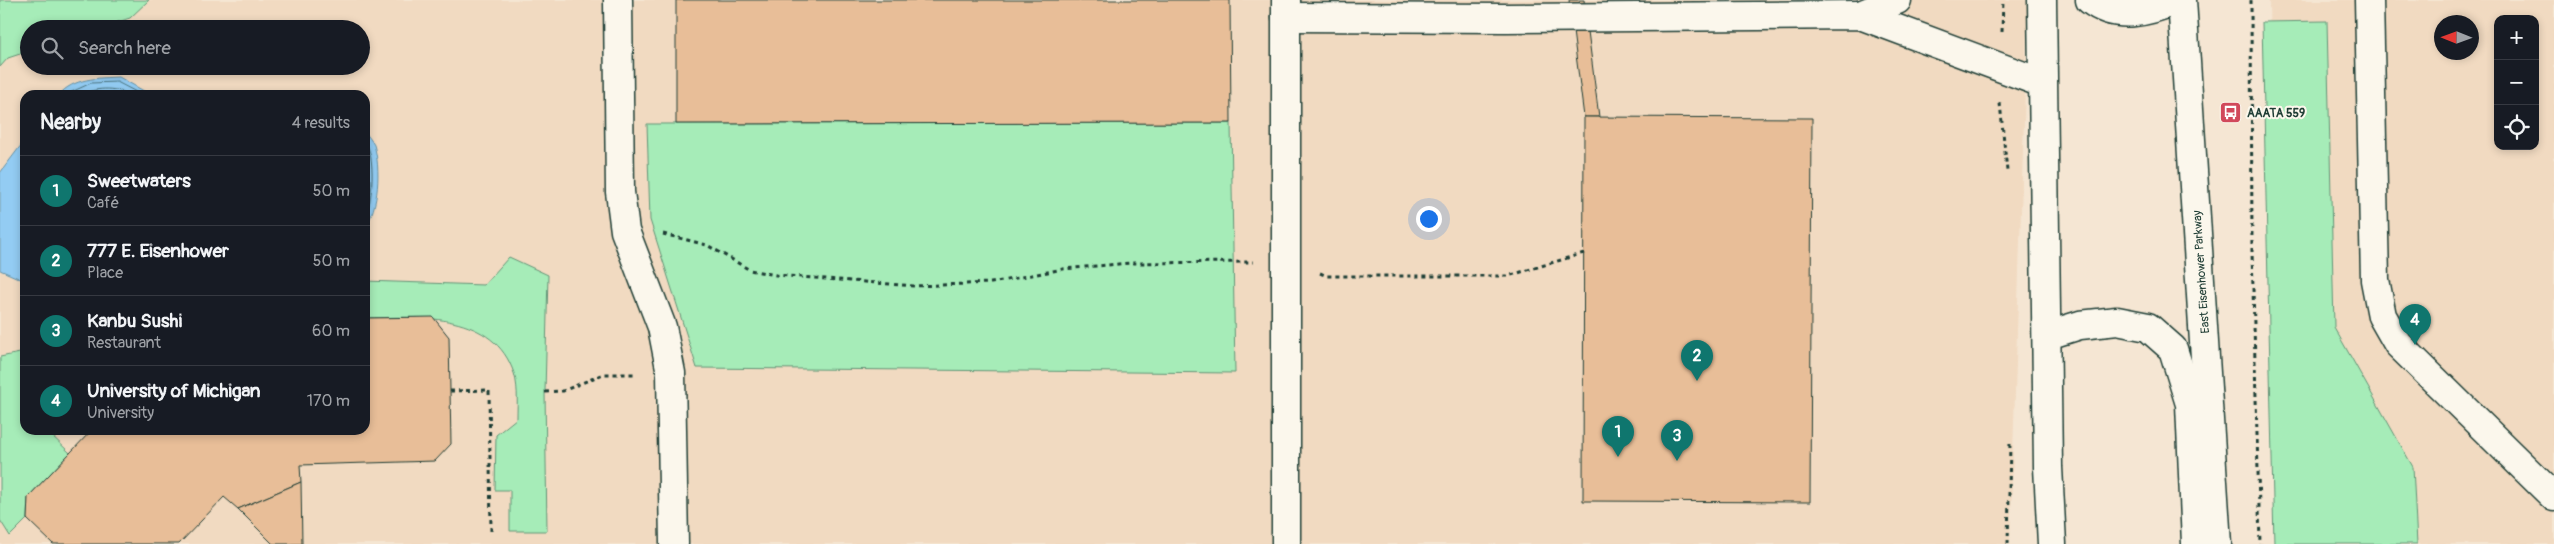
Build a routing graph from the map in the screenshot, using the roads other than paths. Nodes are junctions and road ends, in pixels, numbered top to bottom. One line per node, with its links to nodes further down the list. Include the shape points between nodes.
1 (618, 0): 14 (main road, via 620,192 625,232 662,327 671,373)
2 (1896, 0): 9 (main road)
3 (2042, 0): 10 (main road)
4 (2090, 0): 5 (main road, via 2101,9 2124,14 2152,10)
5 (2177, 0)
6 (2182, 0): 19 (main road, East Eisenhower Parkway)
7 (2369, 0): 13 (main road, via 2376,280 2382,316 2398,344)
8 (1286, 8): 9 (main road, via 1506,18); 15 (main road)
9 (1860, 15): 10 (main road)
10 (2042, 84): 11 (main road)
11 (2048, 335): 12 (main road); 18 (main road, via 2080,325 2117,321 2148,327 2173,348 2190,404)
12 (2048, 467): 16 (main road); 17 (main road)
13 (2554, 497)
14 (674, 544)
15 (1286, 544)
16 (2052, 544)
17 (2071, 544)
18 (2196, 544)
19 (2217, 544)

